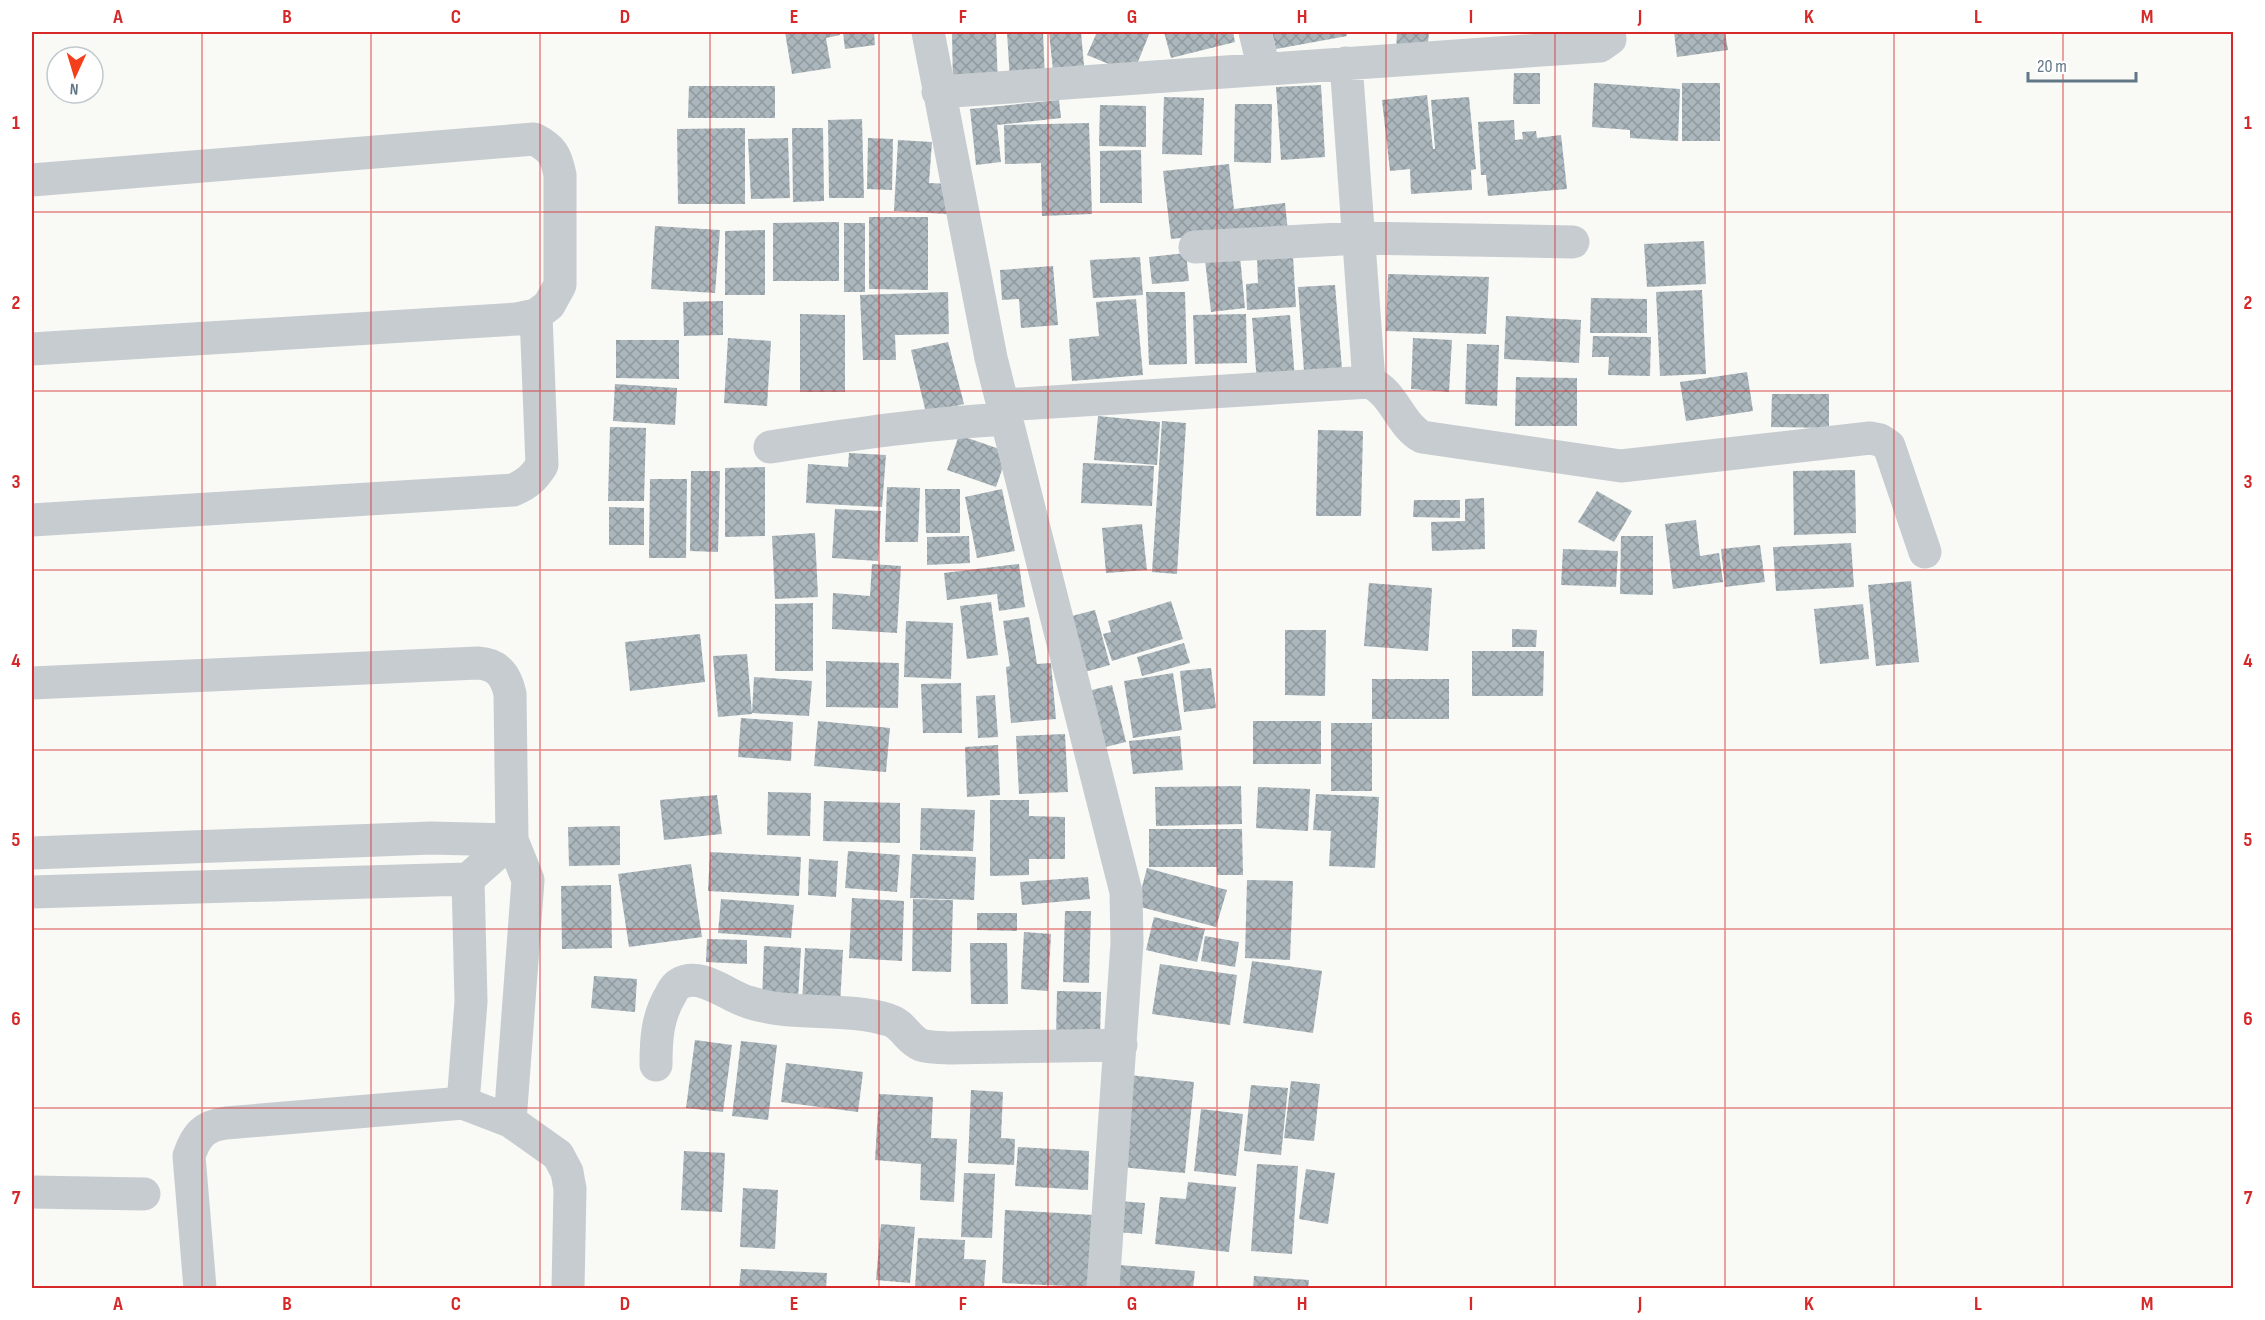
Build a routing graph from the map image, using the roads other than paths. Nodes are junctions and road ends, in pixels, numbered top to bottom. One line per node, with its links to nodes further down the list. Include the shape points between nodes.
1 (928, 32): 6 (street)
2 (1255, 32): 5 (street)
3 (1609, 32): 4 (street, via 1610,39 1600,46)
4 (1346, 63): 5 (street); 8 (street)
5 (1264, 69): 6 (street)
6 (938, 92): 14 (street)
7 (32, 180): 11 (street, via 534,139 549,147 560,175 560,285 549,305)
8 (1359, 238): 9 (street); 10 (street); 13 (street)
9 (1573, 242)
10 (1195, 247)
11 (537, 315): 12 (street); 16 (street, via 542,465 526,484 513,490)
12 (32, 349)
13 (1369, 382): 14 (street); 17 (street, via 1381,387 1411,431 1422,437 1621,466 1880,440 1889,446)
14 (1005, 412): 15 (street); 23 (street, via 1124,885 1127,943)
15 (770, 447)
16 (32, 520)
17 (1925, 552)
18 (32, 683): 19 (street, via 488,663 503,675 510,694)
19 (512, 840): 20 (street, via 431,838); 21 (street); 26 (street, via 528,880)
20 (32, 853)
21 (468, 879): 22 (street); 25 (street, via 471,1002)
22 (32, 892)
23 (1121, 1045): 24 (street, via 925,1046 891,1020 779,1010 688,980 677,984 664,1005 657,1029); 31 (street)
24 (656, 1065)
25 (463, 1103): 26 (street); 29 (street, via 226,1123 206,1128 195,1138 189,1156)
26 (510, 1121): 30 (street, via 558,1155 567,1172)
27 (32, 1191): 28 (street)
28 (144, 1194)
29 (200, 1288)
30 (568, 1288)
31 (1102, 1288)

